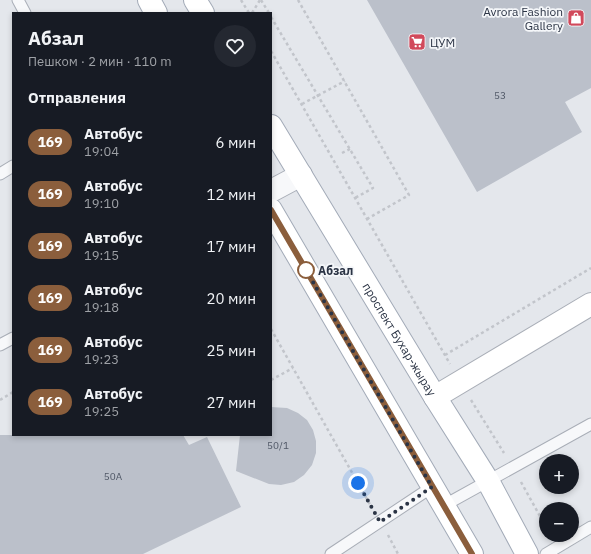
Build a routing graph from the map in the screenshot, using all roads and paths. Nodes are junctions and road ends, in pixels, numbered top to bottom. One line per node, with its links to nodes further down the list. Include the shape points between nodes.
1 (18, 0): 7 (lane)
2 (149, 0): 8 (main road)
3 (195, 0): 9 (main road)
4 (241, 0): 10 (path)
5 (260, 0): 11 (path); 12 (path)
6 (298, 0): 15 (path)
7 (24, 12)
8 (155, 12)
9 (202, 12)
10 (248, 12)
11 (253, 12)
12 (268, 12)
13 (272, 19): 16 (path)
14 (272, 53): 17 (path)
15 (345, 81): 16 (path); 27 (path, via 409,194)
16 (318, 96): 17 (path); 19 (path)
17 (302, 104): 25 (path)
18 (272, 128): 23 (main road, проспект Бухар-жырау)
19 (350, 149): 20 (path); 25 (path, via 373,188)
20 (342, 153)
21 (12, 167): 22 (lane)
22 (0, 174)
23 (301, 175): 24 (street); 38 (main road, проспект Бухар-жырау)
24 (272, 190)
25 (355, 198): 27 (path)
26 (272, 212): 43 (main road)
27 (367, 219): 33 (path)
28 (591, 268): 33 (path)
29 (591, 304): 36 (main road)
30 (272, 331): 34 (path)
31 (12, 339): 32 (lane)
32 (0, 345)
33 (445, 355): 36 (path)
34 (293, 368): 35 (path); 46 (path)
35 (272, 379)
36 (460, 382): 38 (main road); 41 (path)
37 (12, 393): 39 (path)
38 (435, 397): 42 (main road, проспект Бухар-жырау)
39 (0, 400)
40 (591, 424): 41 (lane)
41 (513, 468): 42 (lane); 45 (path)
42 (488, 481): 44 (lane); 51 (main road, проспект Бухар-жырау)
43 (432, 487): 44 (main road); 46 (lane)
44 (443, 506): 50 (main road)
45 (539, 514)
46 (380, 522): 48 (lane); 49 (path)
47 (591, 527): 52 (lane)
48 (331, 554)
49 (398, 554)
50 (472, 554)
51 (527, 554)
52 (546, 554)

